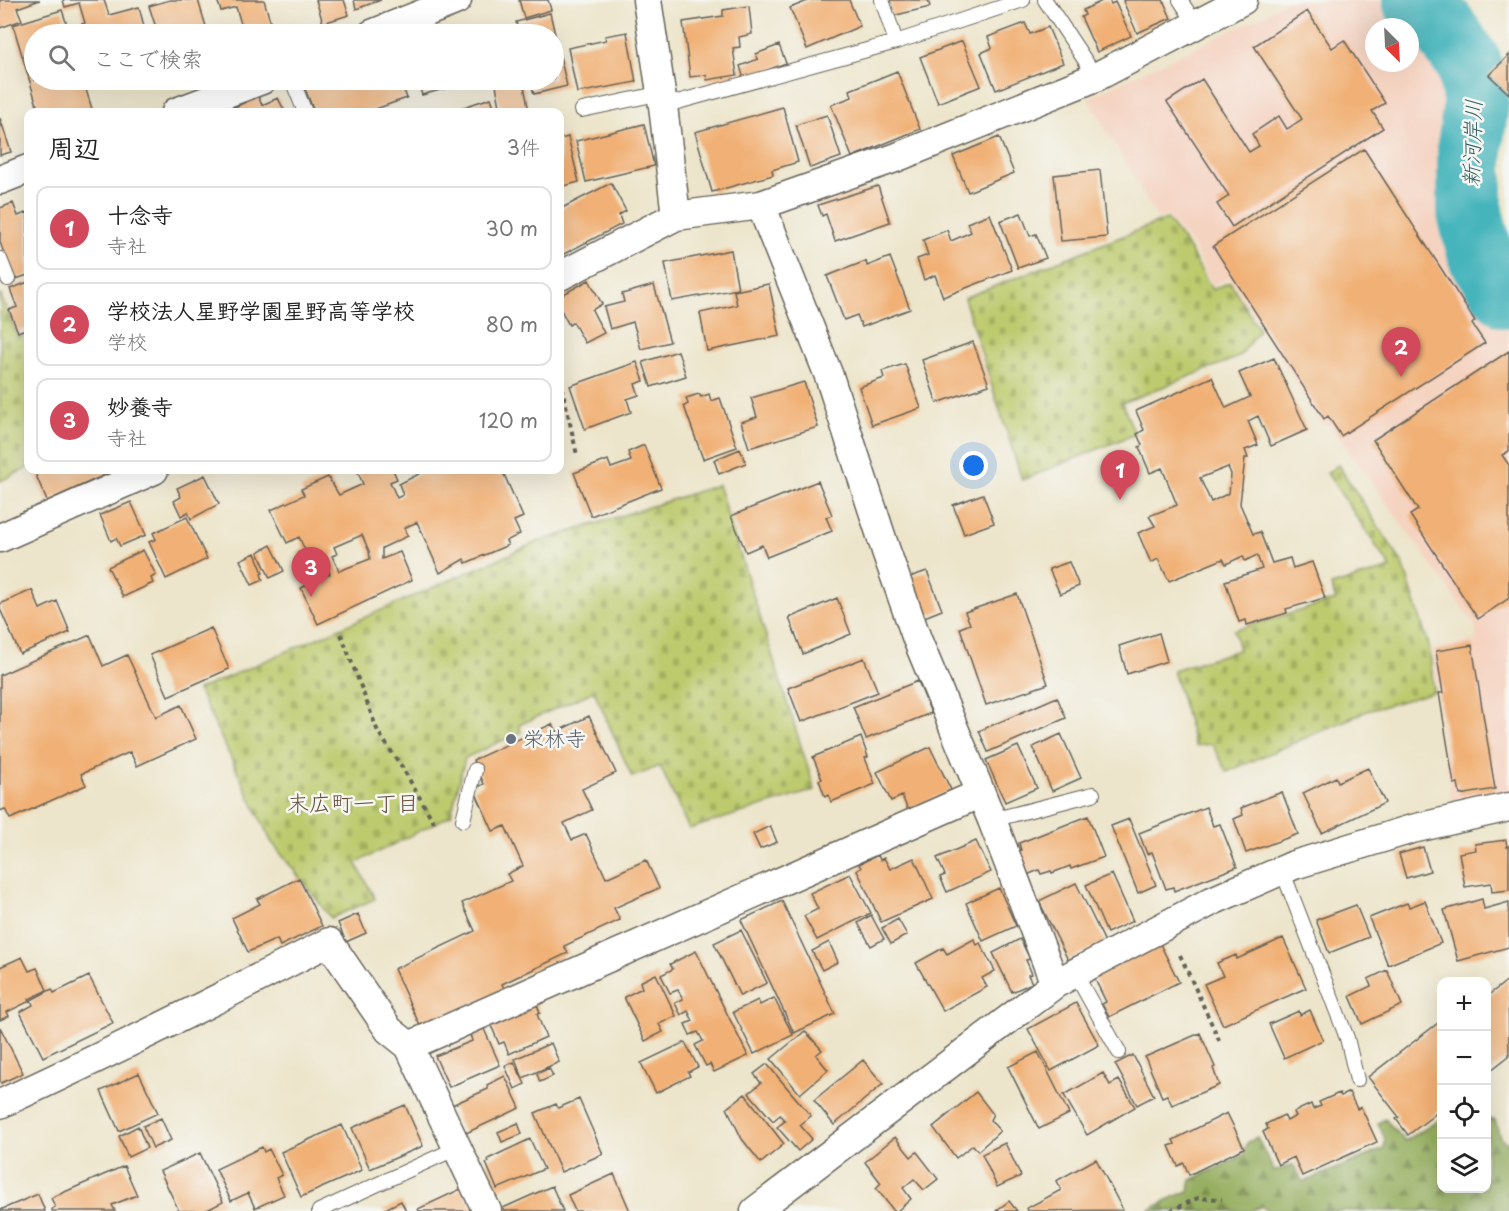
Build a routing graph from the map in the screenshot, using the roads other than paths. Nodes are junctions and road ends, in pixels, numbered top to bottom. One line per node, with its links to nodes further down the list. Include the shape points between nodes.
1 (457, 0): 8 (street)
2 (646, 0): 14 (street)
3 (882, 0): 10 (lane)
4 (1023, 0): 10 (lane)
5 (1045, 0): 11 (lane)
6 (1180, 0): 9 (lane)
7 (1243, 0): 9 (street)
8 (397, 24)
9 (1197, 26): 11 (street)
10 (896, 42): 14 (lane)
11 (1096, 77): 20 (street, via 895,158)
12 (235, 90): 15 (street)
13 (296, 90): 16 (lane)
14 (663, 100): 17 (lane); 21 (street)
15 (187, 108)
16 (302, 108)
17 (582, 110)
18 (24, 171): 19 (street)
19 (0, 180)
20 (761, 205): 21 (street); 28 (street, via 829,376 917,639)
21 (676, 216): 23 (street)
22 (0, 259): 24 (lane)
23 (564, 274)
24 (8, 279)
25 (145, 474): 26 (street)
26 (0, 538)
27 (475, 770): 31 (lane)
28 (981, 793): 32 (street); 35 (street)
29 (1094, 794): 32 (lane)
30 (1509, 807): 33 (street, via 1412,829)
31 (463, 820)
32 (992, 820): 34 (street)
33 (1282, 870): 34 (street, via 1212,901); 37 (lane, via 1347,1038)
34 (1065, 979): 36 (lane); 42 (street)
35 (409, 1046): 38 (street, via 389,1030 329,942 160,1029); 39 (street)
36 (1119, 1052)
37 (1357, 1080)
38 (0, 1104)
39 (457, 1148): 40 (lane); 41 (street)
40 (319, 1211)
41 (487, 1211)
42 (755, 1211)

